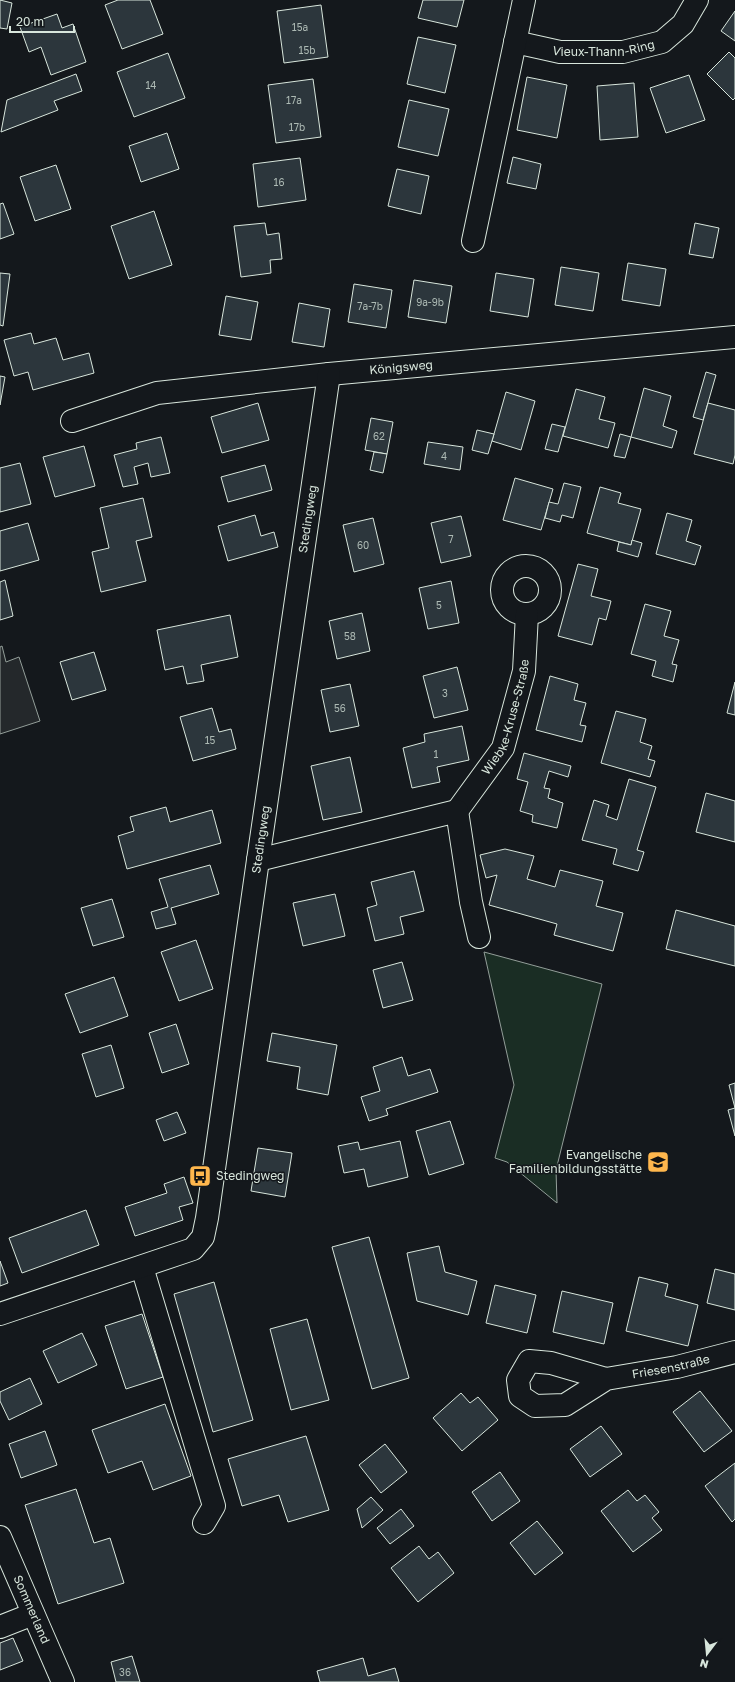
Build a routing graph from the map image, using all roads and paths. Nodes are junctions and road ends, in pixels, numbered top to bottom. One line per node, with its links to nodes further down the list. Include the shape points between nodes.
1 (524, 0): 3 (street)
2 (697, 0): 3 (street, Vieux-Thann-Ring, via 683,24 662,42 623,52 560,52)
3 (515, 42): 4 (street)
4 (473, 241)
5 (735, 337): 6 (street, Königsweg)
6 (329, 374): 7 (street, Königsweg, via 157,393); 10 (street, Stedingweg)
7 (72, 421)
8 (527, 614): 9 (street, Wiebke-Kruse-Straße, via 524,671 503,748)
9 (457, 811): 10 (street); 11 (street)
10 (258, 860): 12 (street, Stedingweg, via 203,1237 193,1249)
11 (479, 937)
12 (142, 1267): 13 (street, Stedingweg); 16 (street, via 214,1506)
13 (0, 1314)
14 (735, 1352): 15 (street, Friesenstraße, via 677,1367)
15 (606, 1379)
16 (204, 1522)
17 (0, 1537): 18 (street, Sommerland)
18 (33, 1614): 19 (street); 20 (street, Sommerland)
19 (0, 1627)
20 (62, 1682)

